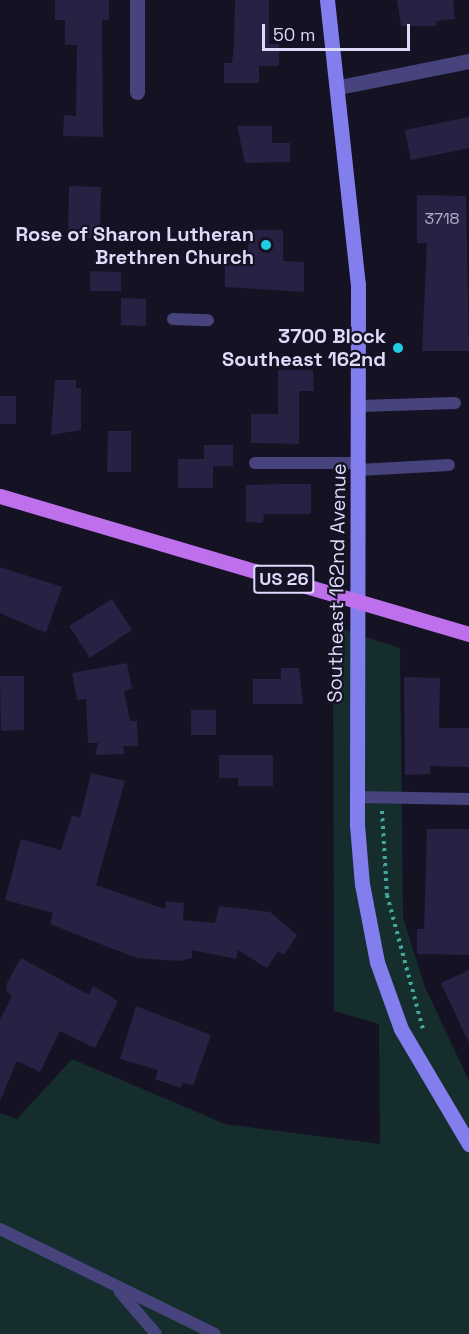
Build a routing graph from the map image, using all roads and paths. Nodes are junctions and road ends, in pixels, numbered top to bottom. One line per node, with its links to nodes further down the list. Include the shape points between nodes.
1 (137, 0): 5 (street)
2 (327, 0): 4 (main road, Southeast 162nd Avenue)
3 (469, 61): 4 (street)
4 (339, 87): 9 (main road, Southeast 162nd Avenue, via 357,269)
5 (137, 92)
6 (173, 319): 7 (lane)
7 (208, 320)
8 (455, 403): 9 (lane)
9 (359, 406): 12 (main road, Southeast 162nd Avenue)
10 (255, 463): 12 (lane)
11 (449, 465): 12 (lane)
12 (359, 466): 14 (main road, Southeast 162nd Avenue)
13 (0, 496): 14 (main road, US 26)
14 (358, 601): 15 (main road, US 26); 16 (main road, Southeast 162nd Avenue)
15 (469, 634)
16 (357, 797): 17 (lane); 20 (main road, Southeast 162nd Avenue, via 362,884 384,983 422,1073)
17 (381, 798): 18 (lane); 19 (path, via 387,895 406,981)
18 (469, 799)
19 (427, 1036)
20 (469, 1144)
21 (0, 1229): 22 (lane)
22 (115, 1286): 23 (lane); 24 (lane)
23 (156, 1334)
24 (215, 1334)

